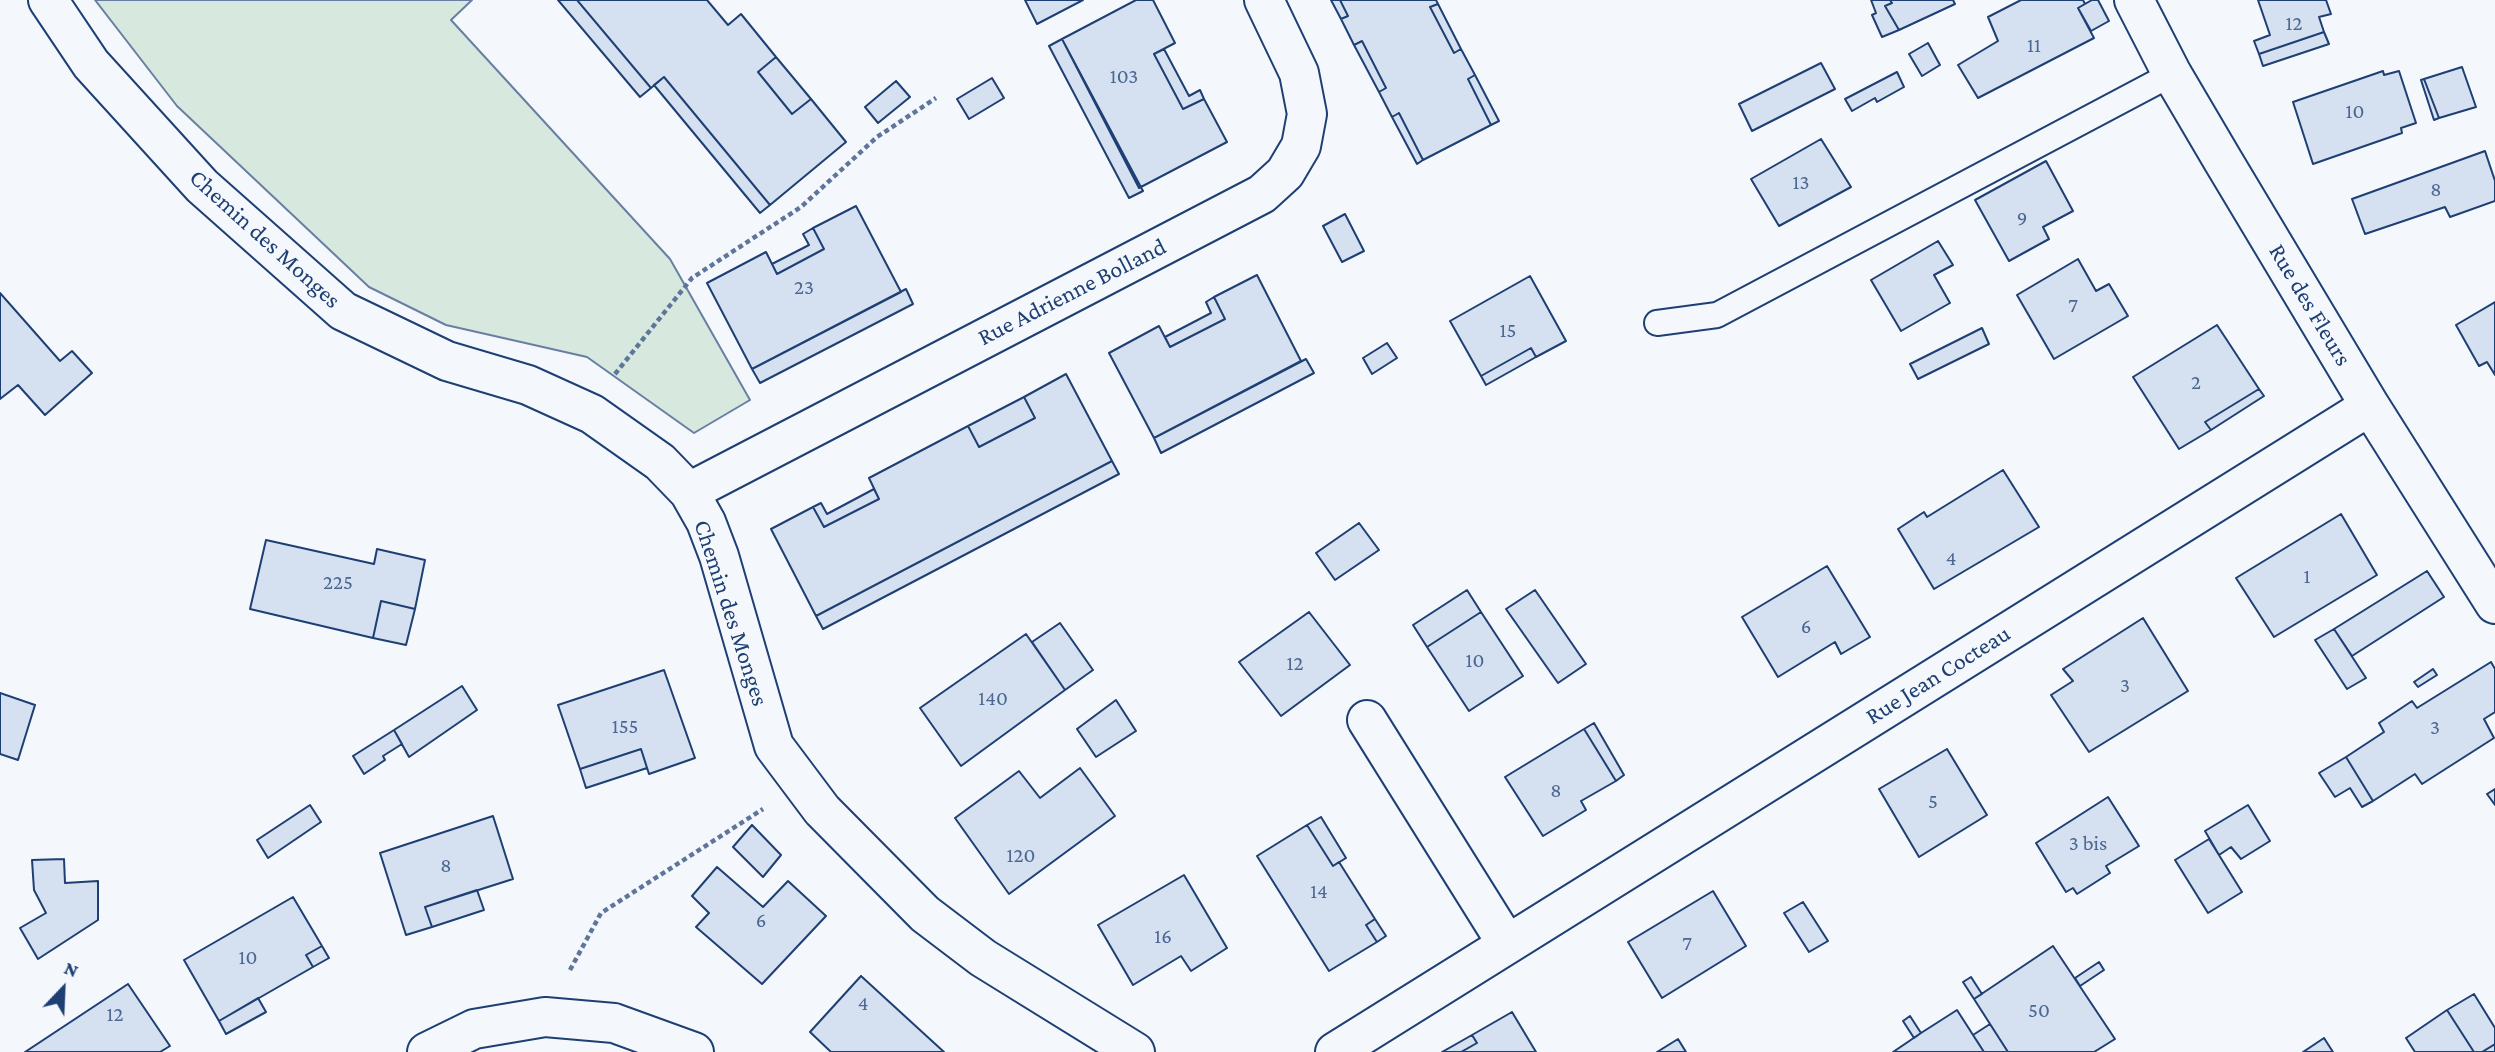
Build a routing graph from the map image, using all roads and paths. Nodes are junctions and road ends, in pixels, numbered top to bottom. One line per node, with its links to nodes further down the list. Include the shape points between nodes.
1 (48, 0): 8 (street, Chemin des Monges, via 90,64 202,186 343,312 447,361 528,385)
2 (1264, 0): 9 (street, Rue Adrienne Bolland, via 1299,73 1307,114 1296,155 1285,173 1262,194)
3 (2134, 0): 4 (street, Rue des Fleurs)
4 (2172, 74): 6 (lane, via 1717,315); 7 (street, Rue des Fleurs)
5 (936, 98): 8 (path, via 877,137 801,207 692,278 619,368)
6 (1657, 323)
7 (2370, 406): 10 (street, Rue des Fleurs); 13 (street, Rue Jean Cocteau)
8 (592, 414): 9 (street, Chemin des Monges, via 660,463)
9 (689, 492): 12 (street, Chemin des Monges, via 719,556 774,746)
10 (2495, 604)
11 (1367, 720): 13 (street)
12 (802, 784): 14 (path, via 601,914); 17 (street, Chemin des Monges, via 821,810 925,914 995,965)
13 (1507, 944): 18 (street, Rue Jean Cocteau)
14 (545, 1017): 15 (street, via 474,1029); 16 (street, via 614,1023)
15 (427, 1052)
16 (694, 1052)
17 (1135, 1052)
18 (1335, 1052)

